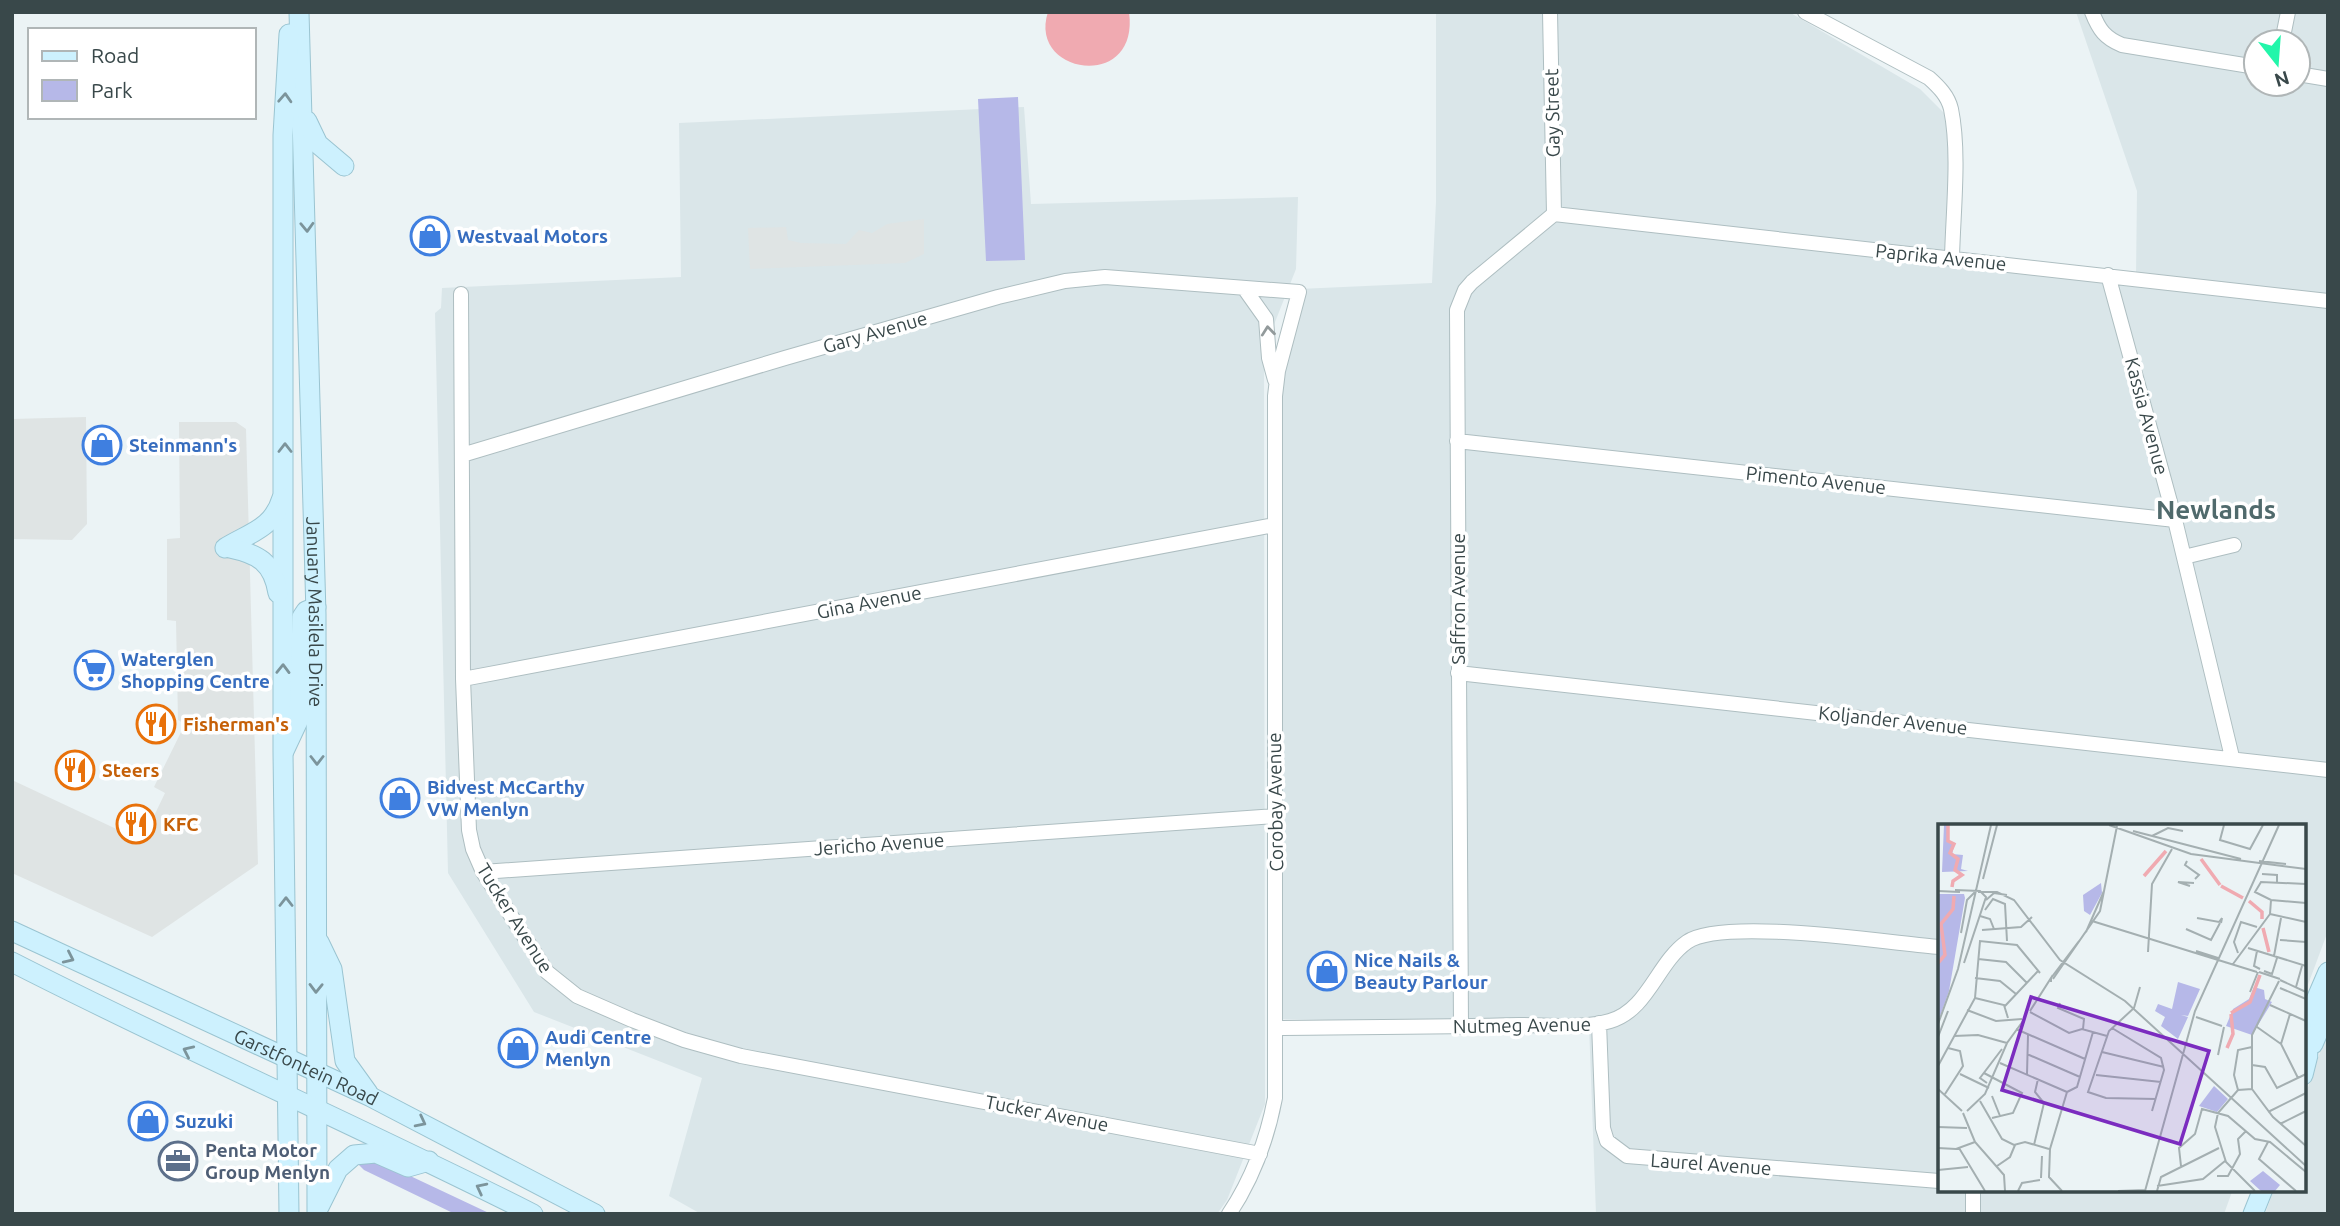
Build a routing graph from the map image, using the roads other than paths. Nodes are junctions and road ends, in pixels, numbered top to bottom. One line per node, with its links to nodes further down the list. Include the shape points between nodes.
1 (291, 12): 8 (main road, January Masilela Drive, one-way to 1)
2 (299, 12): 7 (main road, January Masilela Drive)
3 (1550, 12): 11 (street, Gay Street)
4 (1805, 12): 13 (street, via 1929,78 1942,90 1950,107 1953,135)
5 (2092, 12): 6 (street, via 2108,39 2122,45)
6 (2242, 65)
7 (303, 110): 9 (main road, via 318,144); 10 (main road, January Masilela Drive)
8 (283, 135): 10 (main road); 12 (main road, January Masilela Drive)
9 (344, 166)
10 (305, 176): 12 (main road); 22 (main road, January Masilela Drive, one-way to 22)
11 (1554, 214): 13 (street, Paprika Avenue); 20 (street, Saffron Avenue, via 1461,296 1457,310)
12 (284, 216): 23 (main road, January Masilela Drive, one-way to 12)
13 (1952, 258): 14 (street, Paprika Avenue)
14 (2108, 275): 18 (street, Paprika Avenue); 24 (street, Kassia Avenue)
15 (1244, 288): 16 (street, Gary Avenue); 19 (street, Corobay Avenue, one-way to 15, via 1266,319); 21 (street, Gary Avenue, via 1105,277 1051,284)
16 (1299, 292): 19 (street, Corobay Avenue)
17 (461, 294): 21 (street, Tucker Avenue)
18 (2328, 301)
19 (1276, 381): 25 (street, Corobay Avenue)
20 (1457, 441): 24 (street, Pimento Avenue); 31 (street, Saffron Avenue)
21 (462, 455): 32 (street, Tucker Avenue)
22 (312, 478): 27 (main road, via 302,522); 29 (main road, January Masilela Drive)
23 (285, 489): 27 (main road, January Masilela Drive); 30 (main road, via 269,523 227,548 258,555 271,568)
24 (2175, 520): 28 (street, Kassia Avenue)
25 (1274, 525): 32 (street, Gina Avenue); 36 (street, Corobay Avenue)
26 (2234, 545): 28 (street)
27 (284, 546): 30 (main road, January Masilela Drive)
28 (2184, 557): 34 (street, Kassia Avenue)
29 (316, 607): 33 (main road, via 302,617 299,719); 39 (main road, January Masilela Drive, one-way to 39)
30 (284, 639): 33 (main road, January Masilela Drive, one-way to 30)
31 (1458, 673): 34 (street, Koljander Avenue); 45 (street, Saffron Avenue)
32 (463, 679): 37 (street, Tucker Avenue, via 469,830)
33 (283, 752): 48 (main road, January Masilela Drive, one-way to 33)
34 (2232, 757): 35 (street, Koljander Avenue)
35 (2328, 770)
36 (1275, 816): 37 (street, Jericho Avenue); 46 (street, Corobay Avenue)
37 (483, 872): 53 (street, Tucker Avenue, via 539,963 557,982 589,1002 684,1040 741,1055)
38 (12, 932): 48 (main road, Garstfontein Road, one-way to 48)
39 (317, 938): 49 (main road, January Masilela Drive, one-way to 49); 50 (main road, via 332,969 345,1061)
40 (1938, 947): 44 (street, Nutmeg Avenue, via 1765,931 1714,931 1674,953 1630,1012)
41 (12, 962): 51 (main road, Garstfontein Road, one-way to 41)
42 (2328, 972): 47 (main road)
43 (2328, 1009): 47 (main road)
44 (1600, 1023): 45 (street, Nutmeg Avenue); 55 (street, Laurel Avenue, via 1603,1128 1615,1150 1627,1156)
45 (1461, 1027): 46 (street, Nutmeg Avenue)
46 (1275, 1028): 53 (street, Corobay Avenue, via 1275,1098)
47 (2306, 1044)
48 (287, 1061): 49 (main road, Garstfontein Road); 51 (main road, January Masilela Drive)
49 (315, 1073): 50 (main road, Garstfontein Road); 52 (main road, January Masilela Drive)
50 (371, 1097): 62 (main road, Garstfontein Road, one-way to 62)
51 (288, 1098): 52 (main road, Garstfontein Road); 60 (main road, January Masilela Drive)
52 (316, 1111): 54 (main road, Garstfontein Road); 59 (main road, January Masilela Drive)
53 (1260, 1154): 63 (street, Corobay Avenue)
54 (429, 1161): 59 (main road, via 408,1167 376,1153 354,1155 338,1169); 61 (main road, Garstfontein Road, one-way to 54)
55 (1938, 1181)
56 (1973, 1191): 64 (street)
57 (2250, 1191): 65 (main road)
58 (2262, 1191): 66 (main road)
59 (317, 1212)
60 (289, 1214)
61 (533, 1214)
62 (596, 1214)
63 (1229, 1214)
64 (1973, 1214)
65 (2243, 1214)
66 (2253, 1214)

